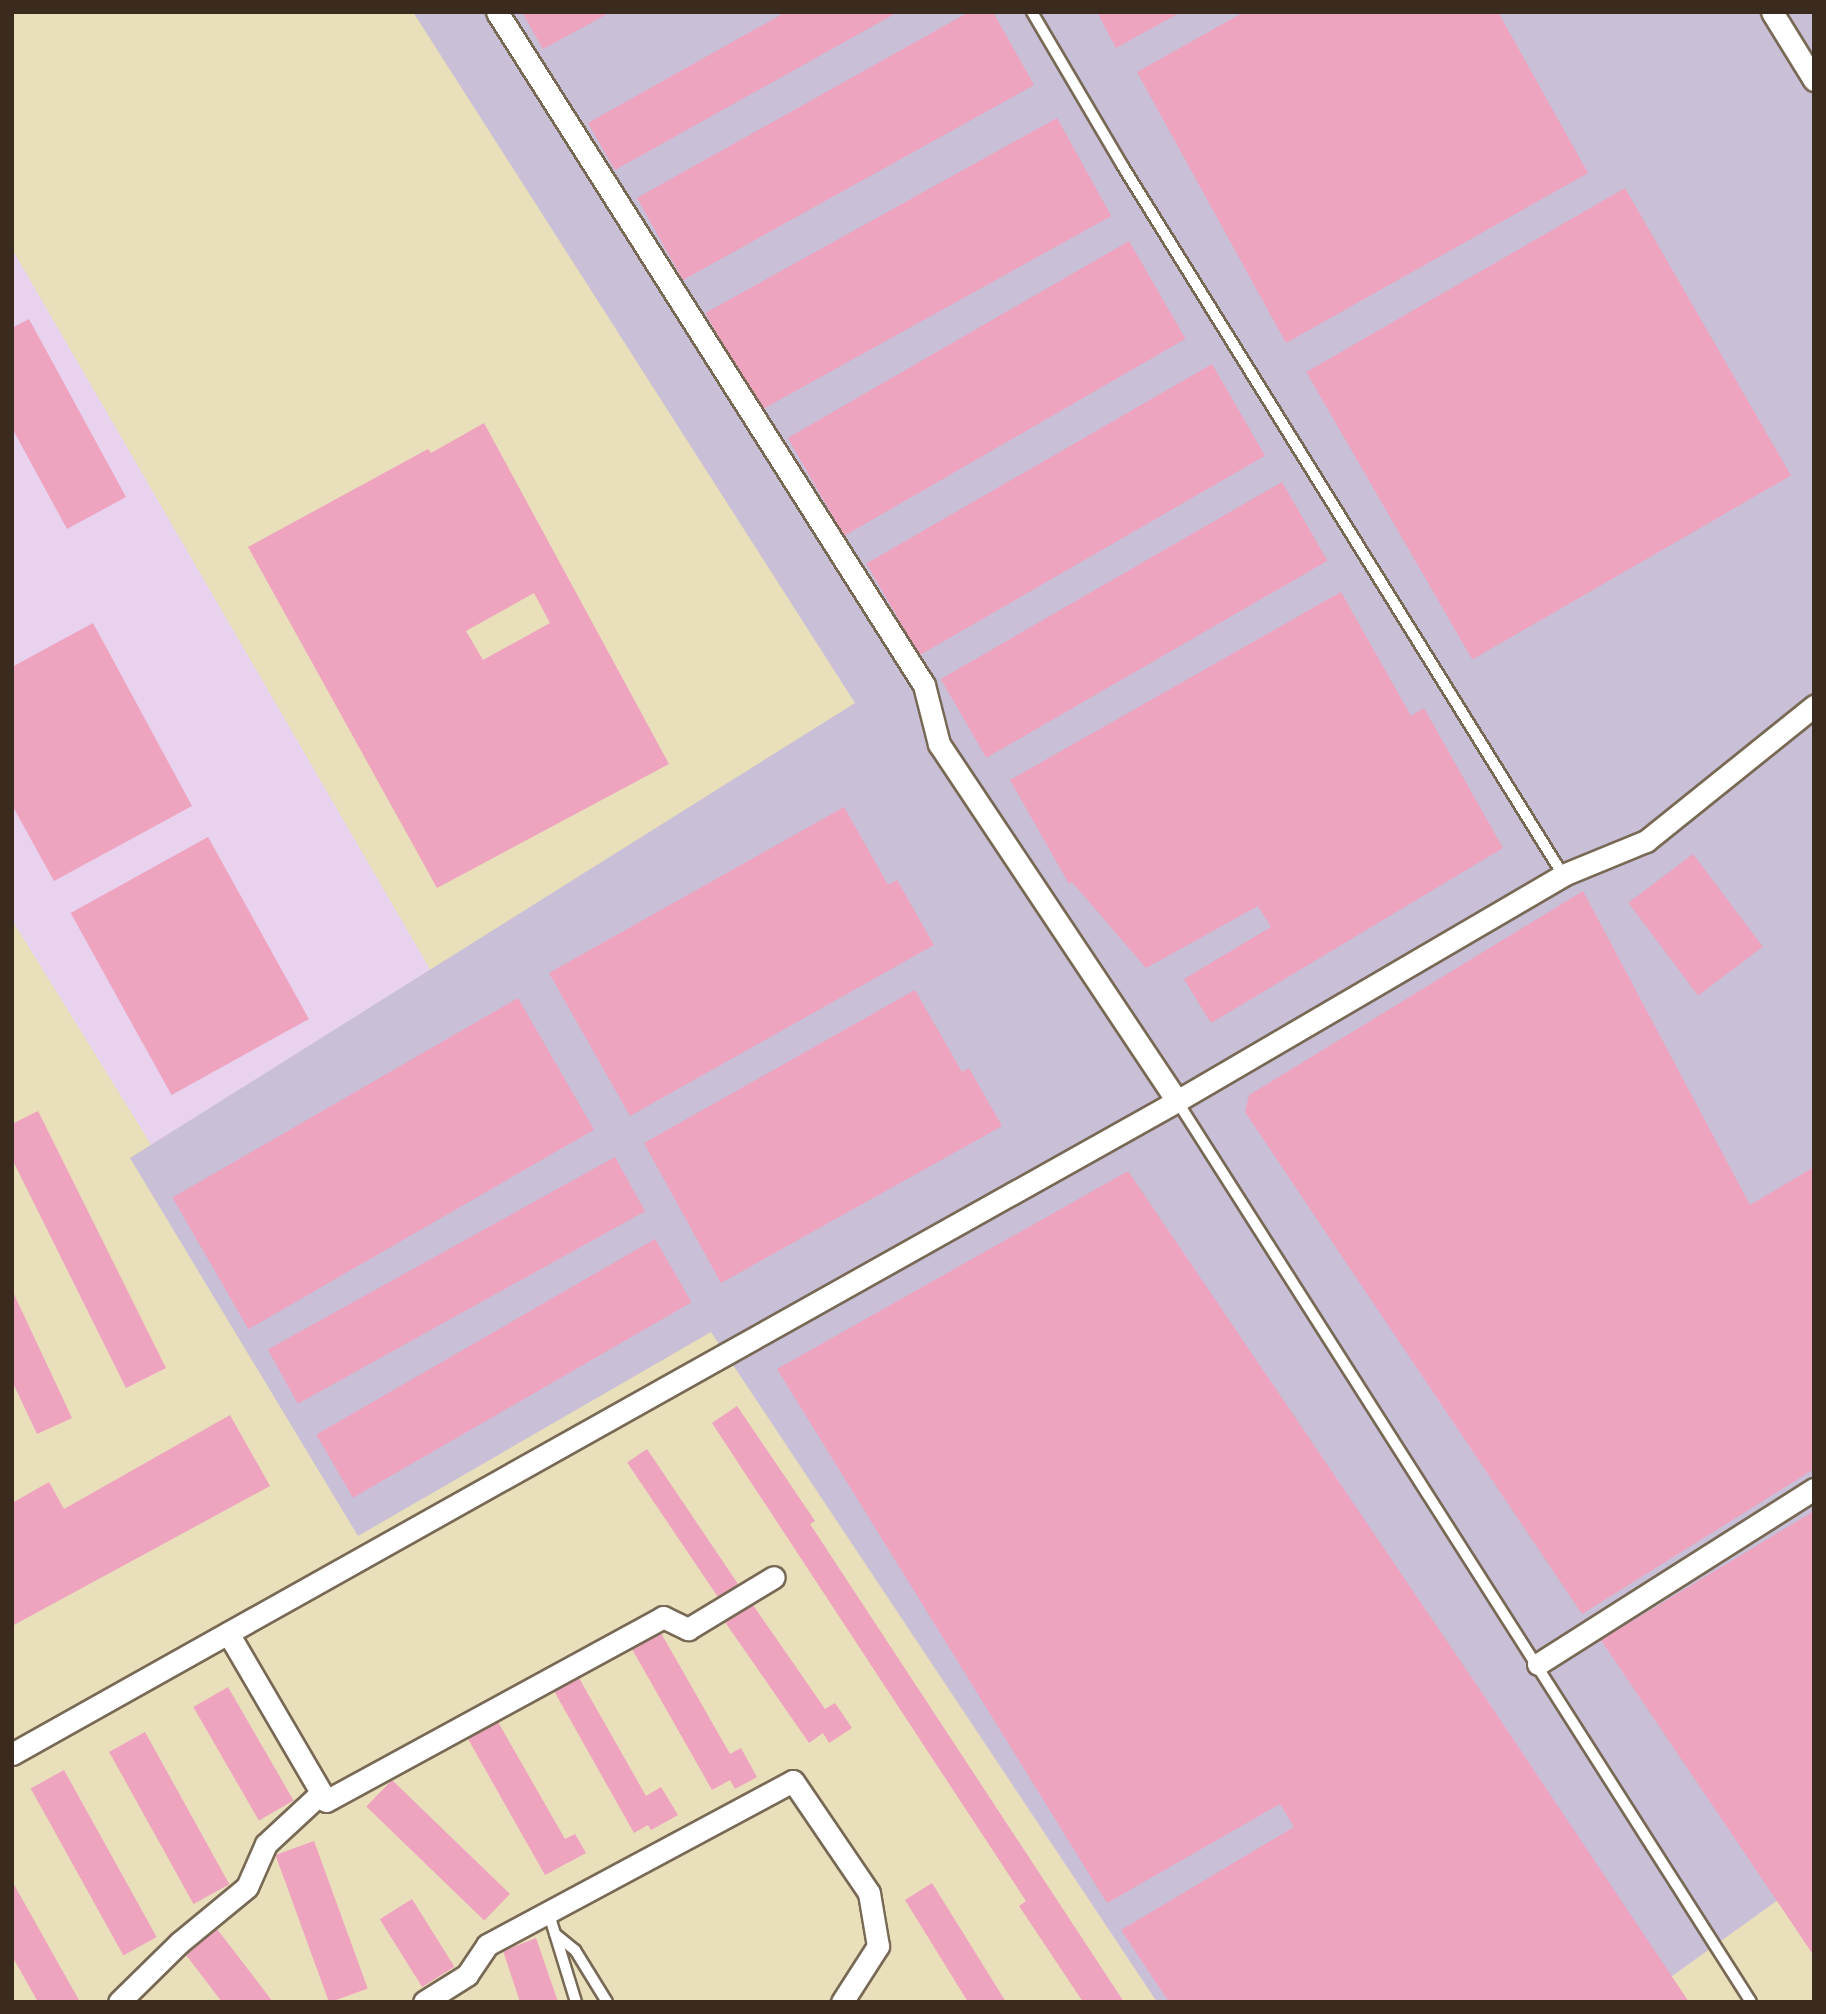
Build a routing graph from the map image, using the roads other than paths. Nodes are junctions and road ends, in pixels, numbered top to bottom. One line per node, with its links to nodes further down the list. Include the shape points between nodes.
1 (497, 12): 7 (street, via 924,685 939,744)
2 (1032, 12): 6 (lane, via 1122,165)
3 (1772, 12): 4 (street)
4 (1814, 80)
5 (1814, 706): 6 (street, via 1646,841)
6 (1563, 874): 7 (street)
7 (1177, 1101): 10 (street); 11 (lane)
8 (1814, 1489): 11 (street)
9 (774, 1577): 13 (street, via 688,1629 663,1617 326,1801)
10 (228, 1633): 12 (street); 13 (street)
11 (1538, 1664): 21 (lane)
12 (12, 1754)
13 (321, 1793): 16 (street, via 266,1844 247,1887 179,1943)
14 (548, 1911): 15 (lane); 17 (street, via 487,1945 467,1975); 20 (street, via 793,1781 869,1893 878,1947)
15 (555, 1934): 18 (lane); 19 (lane, via 575,1950)
16 (119, 2002)
17 (424, 2002)
18 (576, 2002)
19 (607, 2002)
20 (842, 2002)
21 (1751, 2002)

